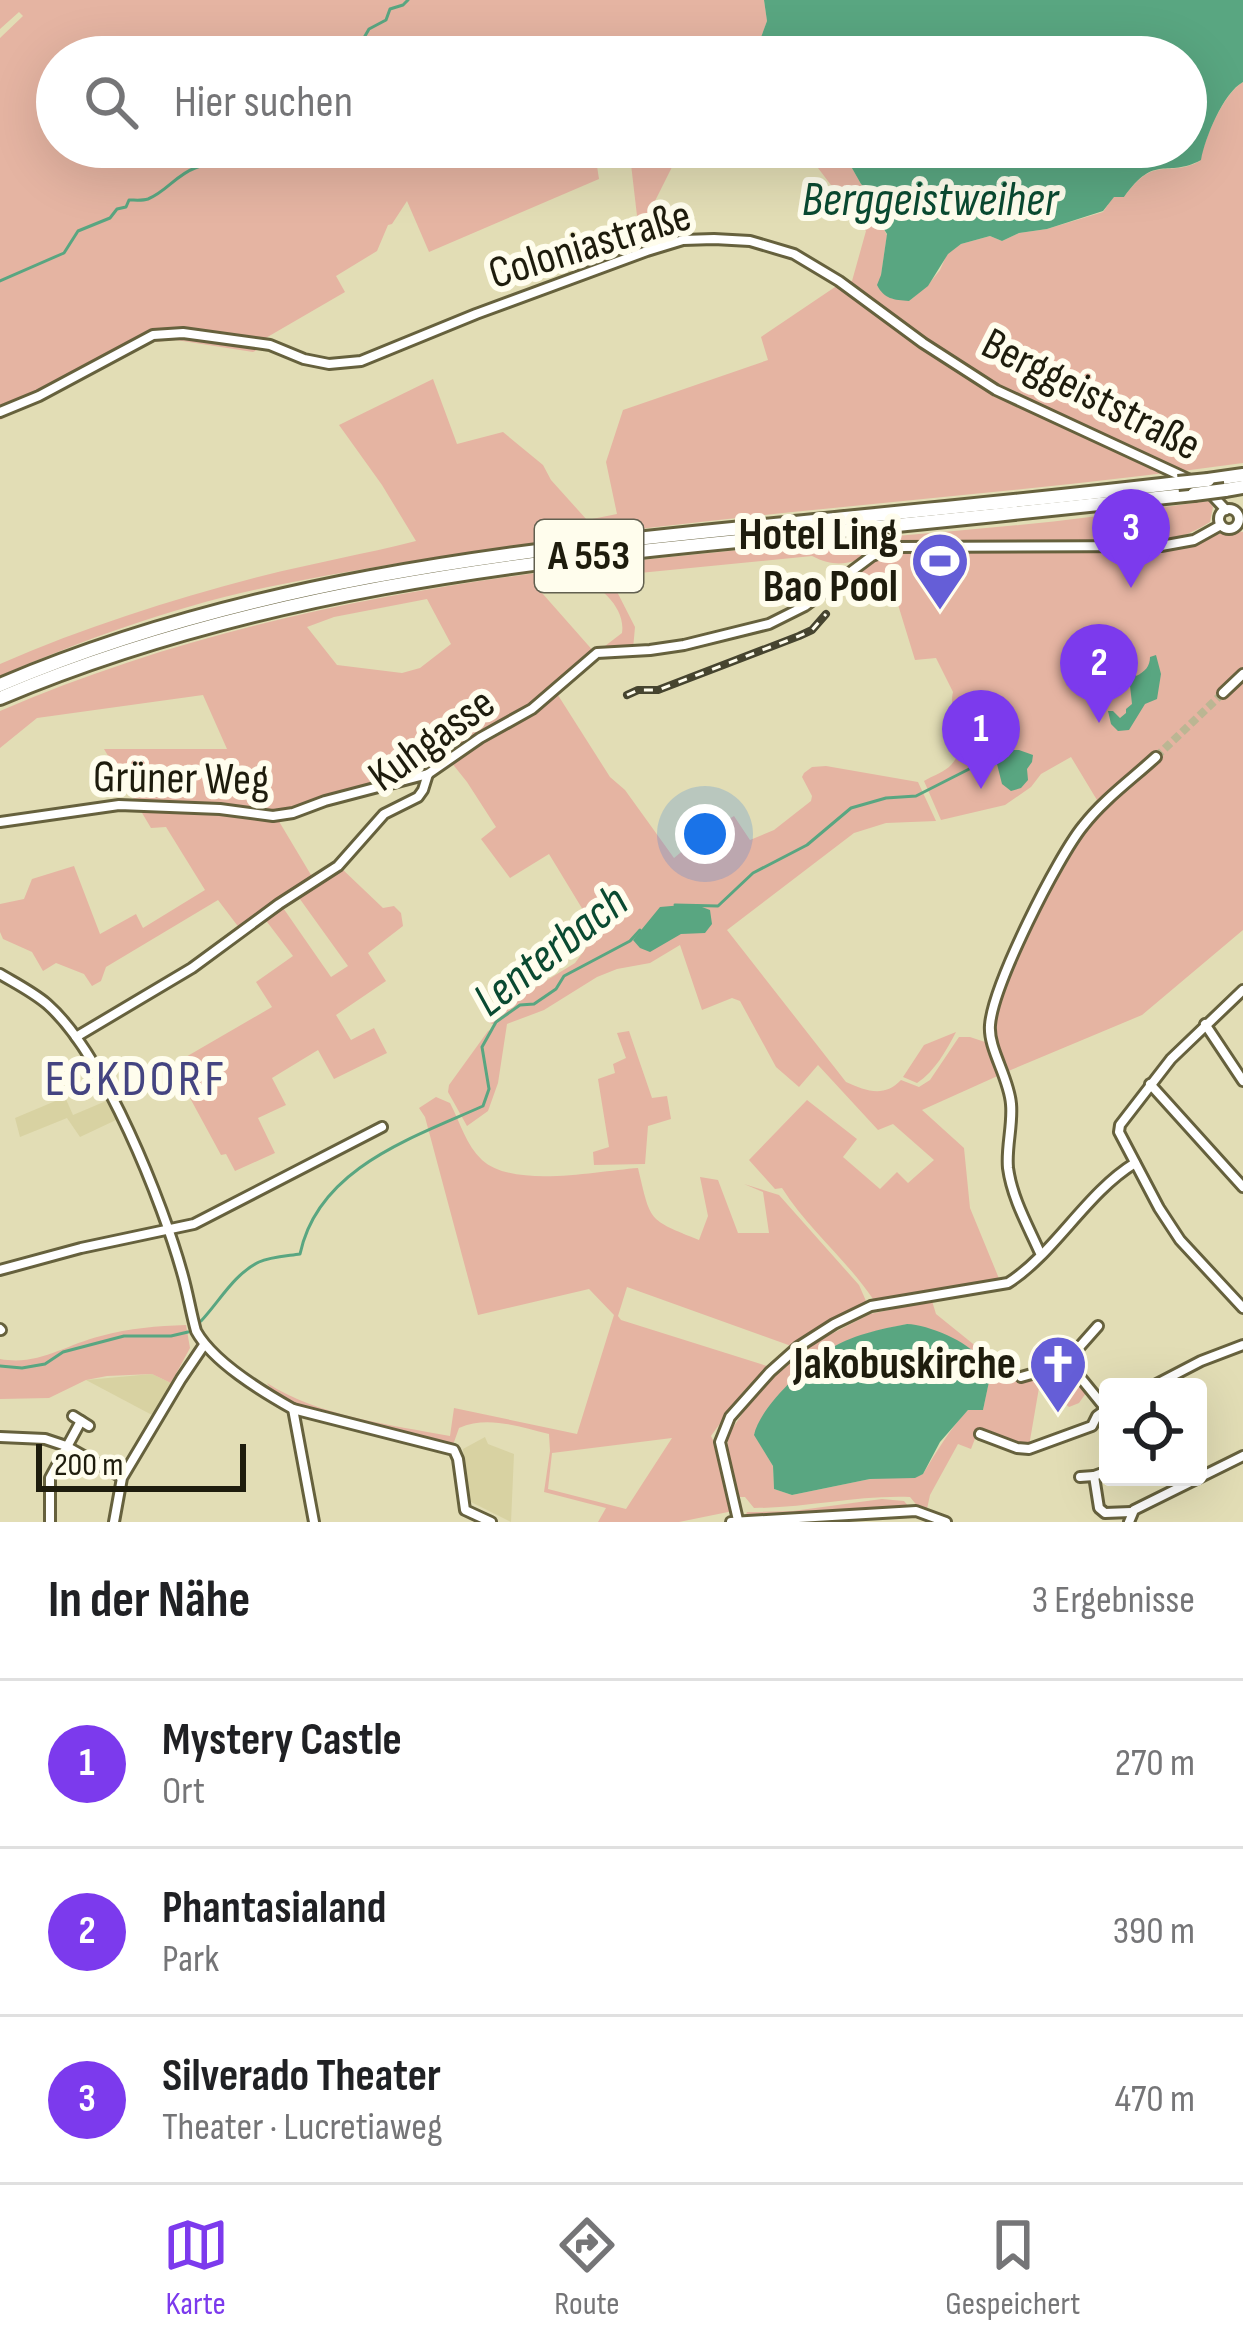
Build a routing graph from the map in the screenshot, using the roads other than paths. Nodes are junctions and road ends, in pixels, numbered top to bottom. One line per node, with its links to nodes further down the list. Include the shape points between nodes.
1 (923, 343): 2 (street, Coloniastraße, via 794,254 750,241 682,241 361,361 329,364 270,345 154,334); 5 (street, Berggeiststraße, via 996,390 1178,473)
2 (0, 412)
3 (1243, 475): 9 (highway, A 553, bridge, via 607,542 385,574 159,627)
4 (1243, 488): 11 (highway, A 553, bridge, via 608,554 387,586 162,638)
5 (1226, 510): 6 (street, Berggeiststraße); 7 (street, Berggeiststraße)
6 (1240, 523): 7 (street, Berggeiststraße)
7 (1221, 525): 13 (street, Kuhgasse, via 1161,546 880,551 769,624 684,645 598,653 532,709)
8 (1243, 674): 10 (street)
9 (0, 685)
10 (1223, 693)
11 (0, 698)
12 (1156, 757): 25 (street, via 1075,836 992,1016 1011,1105 1008,1169)
13 (428, 775): 14 (street, Grüner Weg, via 273,816 119,805); 18 (street, Kuhgasse, via 418,797 385,814 338,866)
14 (0, 822)
15 (0, 974): 18 (street, via 46,1004)
16 (1243, 990): 17 (street)
17 (1205, 1024): 19 (street); 20 (street)
18 (76, 1037): 24 (street)
19 (1243, 1081)
20 (1150, 1084): 22 (street, via 1120,1125); 23 (street)
21 (382, 1127): 24 (street)
22 (1135, 1163): 25 (street); 27 (street, via 1180,1240)
23 (1243, 1186)
24 (169, 1229): 26 (street); 29 (street)
25 (1040, 1253): 47 (street, via 1001,1286 883,1302 798,1347 730,1417 720,1442)
26 (0, 1270)
27 (1243, 1308)
28 (1099, 1326): 31 (street)
29 (204, 1345): 35 (street); 44 (street)
30 (1243, 1345): 33 (street)
31 (1067, 1361): 32 (street); 34 (street)
32 (1021, 1377)
33 (1168, 1378)
34 (1099, 1399)
35 (293, 1409): 51 (street); 52 (street, via 454,1450 465,1510)
36 (1099, 1415): 38 (street, via 1092,1426 1029,1449)
37 (81, 1421): 40 (street)
38 (980, 1434)
39 (0, 1437): 40 (street)
40 (66, 1446): 44 (street); 49 (street, via 50,1478)
41 (1243, 1456): 46 (street)
42 (1099, 1475): 43 (street)
43 (1094, 1476): 45 (street); 46 (street, via 1100,1511)
44 (122, 1478): 50 (street)
45 (1080, 1478)
46 (1130, 1517)
47 (734, 1521): 48 (street, via 916,1511)
48 (939, 1521)
49 (50, 1522)
50 (114, 1522)
51 (314, 1522)
52 (491, 1522)

